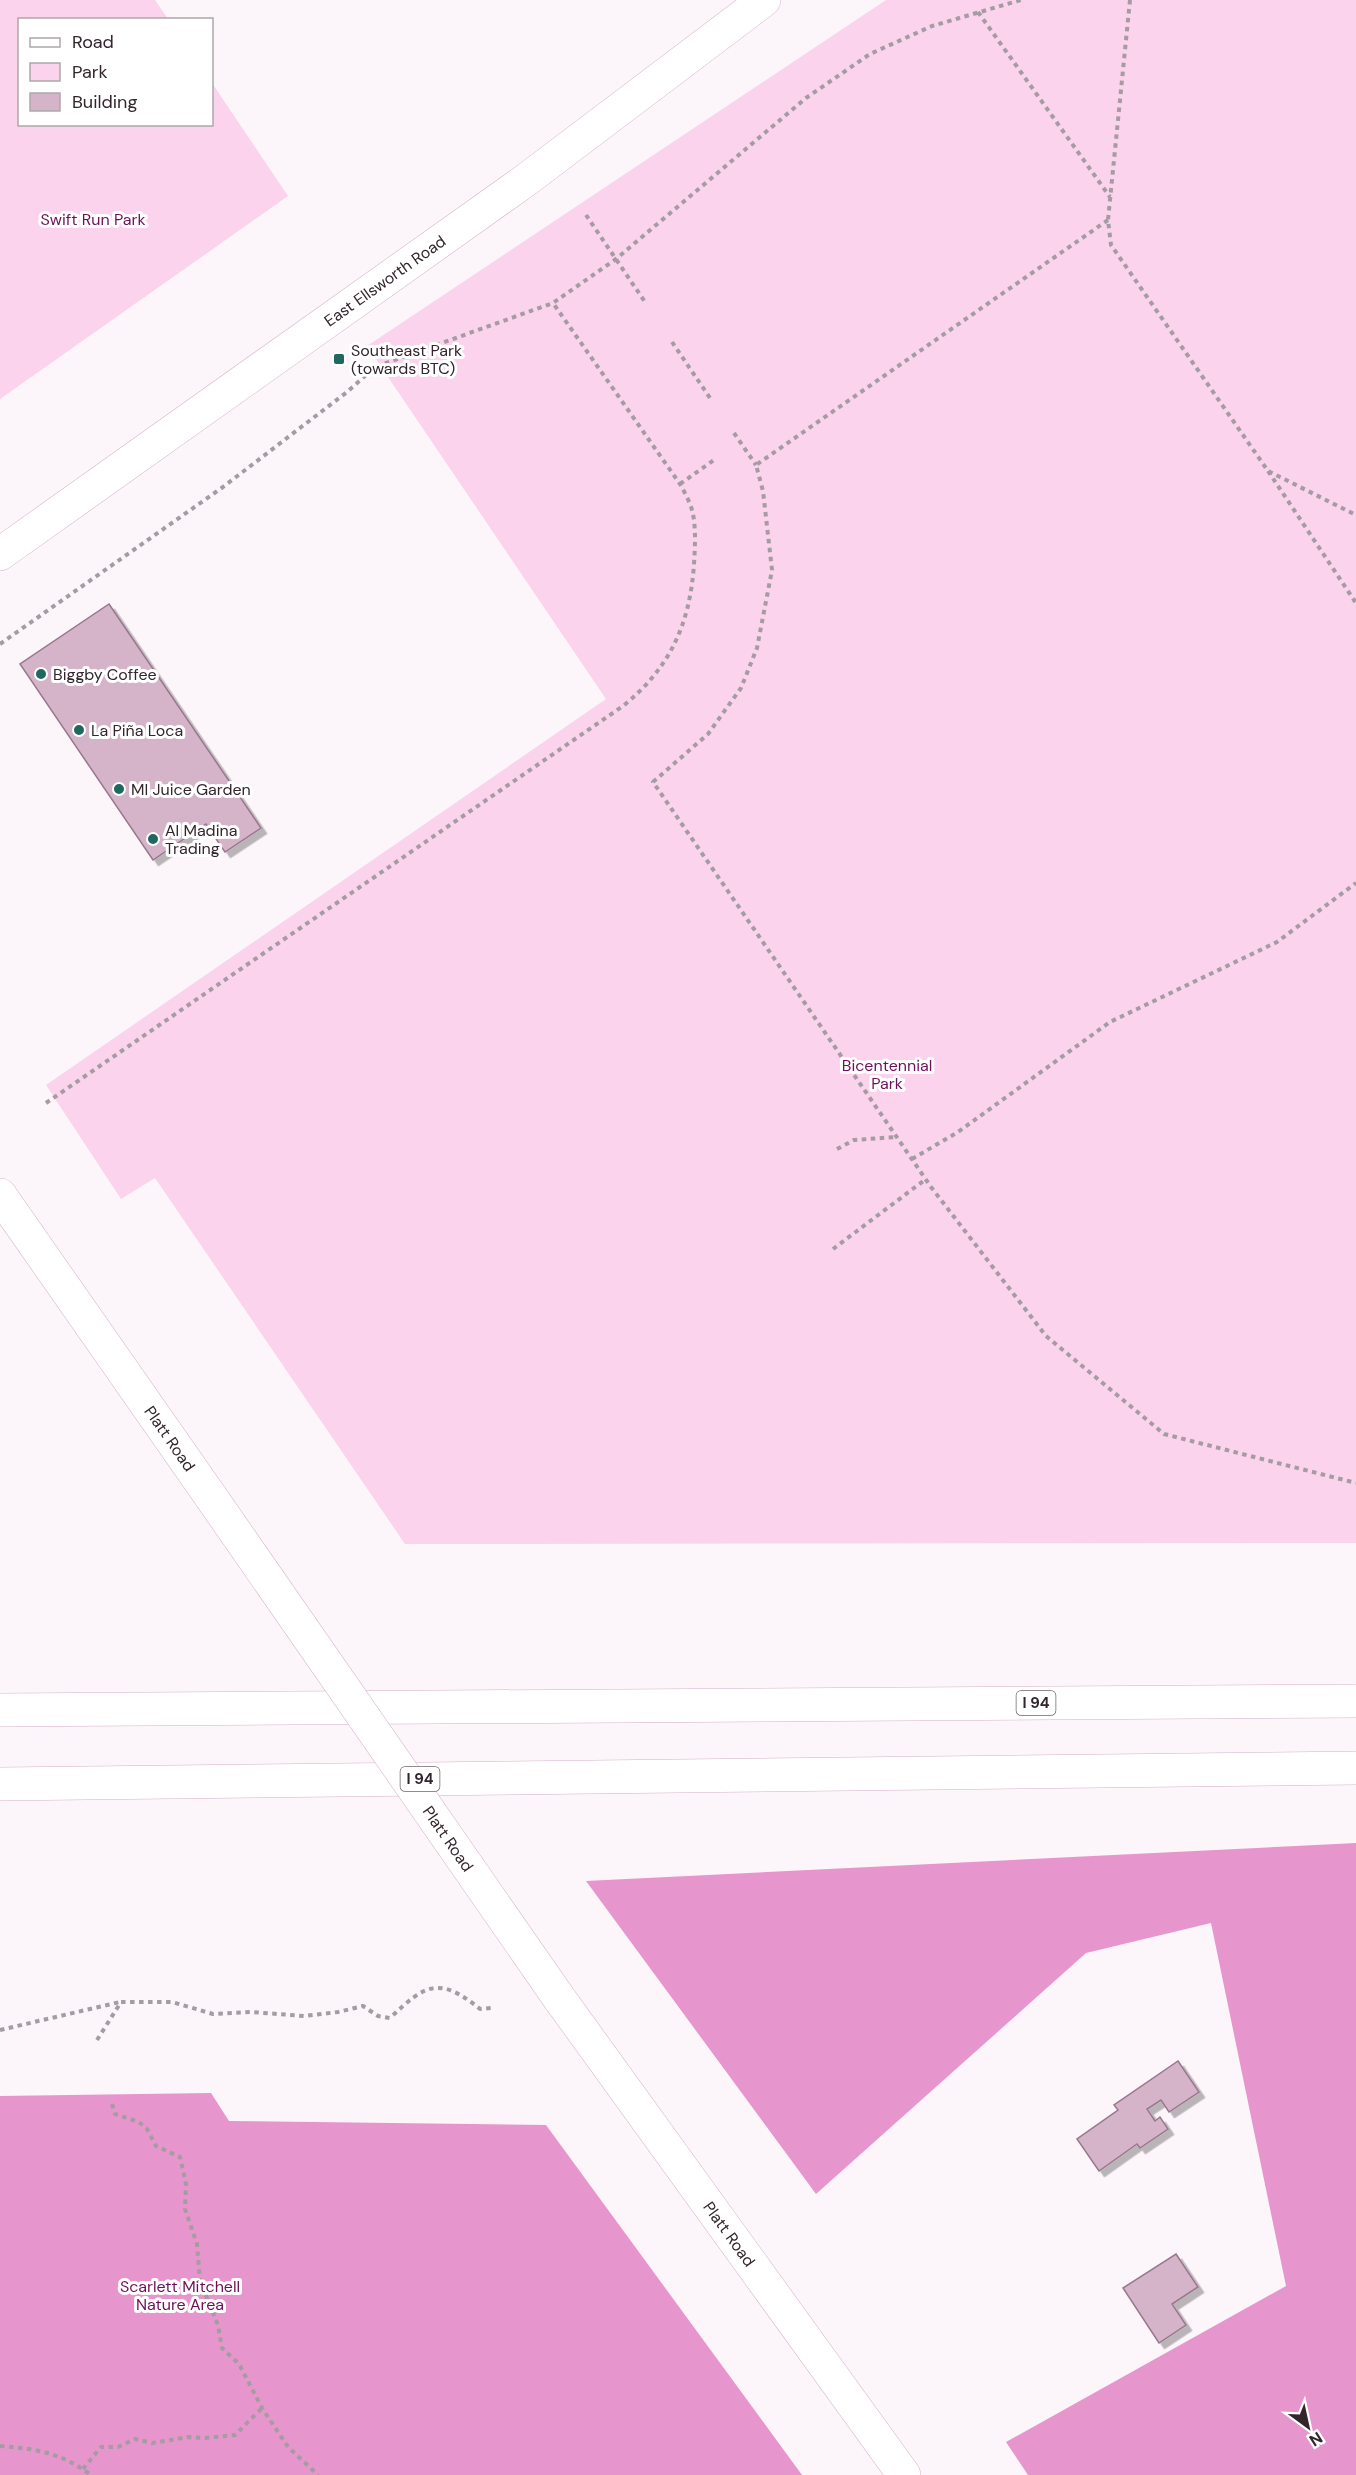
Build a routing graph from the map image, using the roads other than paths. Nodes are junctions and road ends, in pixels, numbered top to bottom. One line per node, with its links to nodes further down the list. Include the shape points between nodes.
1 (764, 0): 2 (main road, East Ellsworth Road, via 526,180)
2 (0, 554)
3 (0, 1195): 8 (main road, Platt Road, bridge, via 559,1998)
4 (1356, 1701): 5 (main road, I 94)
5 (0, 1710)
6 (1356, 1768): 7 (main road, I 94)
7 (0, 1784)
8 (904, 2475)

